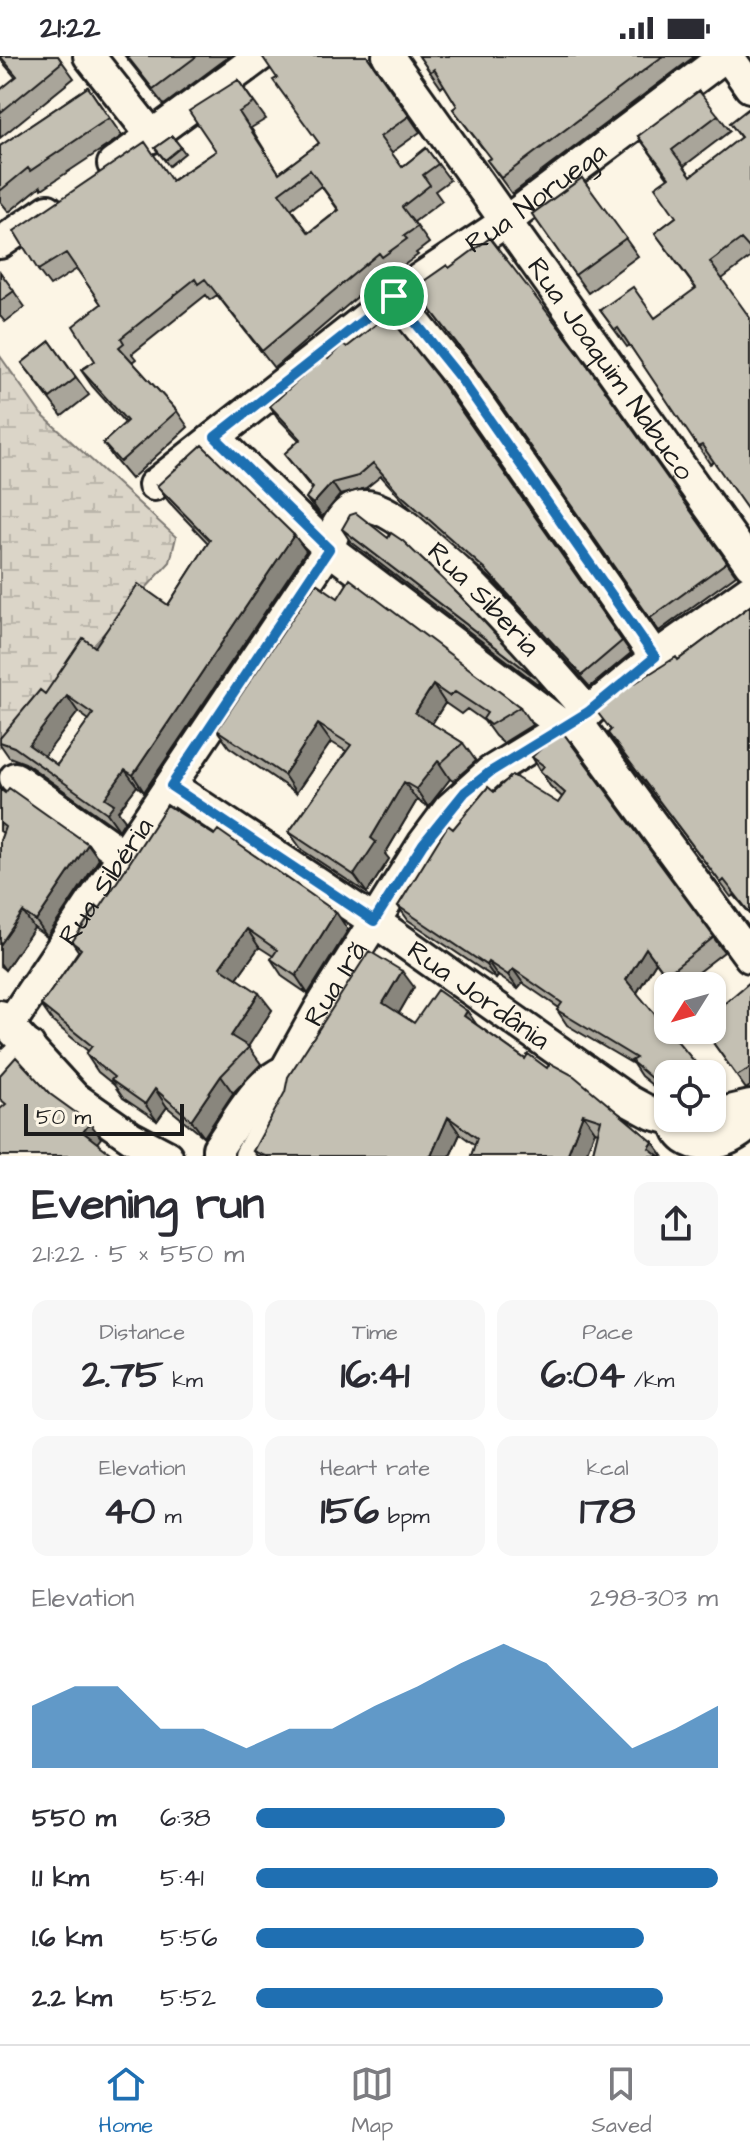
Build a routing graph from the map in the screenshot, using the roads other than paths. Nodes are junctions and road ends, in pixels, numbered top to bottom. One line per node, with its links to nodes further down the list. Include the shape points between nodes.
1 (89, 56): 6 (street)
2 (260, 56): 6 (street)
3 (388, 56): 7 (street, Rua Joaquim Nabuco)
4 (727, 56): 5 (street); 7 (street, Rua Noruega)
5 (750, 87)
6 (153, 137): 8 (street)
7 (505, 222): 9 (street, Rua Noruega); 14 (street, Rua Joaquim Nabuco)
8 (0, 243)
9 (394, 296): 10 (street, Rua Noruega); 16 (street, via 461,379)
10 (215, 437): 11 (street, Rua Noruega); 13 (street)
11 (154, 485)
12 (366, 506): 13 (street, Rua Sibéria, via 340,521); 17 (street, Rua Siberia, via 390,516 486,598)
13 (329, 549): 17 (street); 19 (street, Rua Sibéria)
14 (750, 564)
15 (750, 590): 16 (street, Rua Irã)
16 (655, 657): 17 (street, Rua Irã)
17 (575, 719): 21 (street, Rua Irã, via 465,792 423,844); 22 (street)
18 (15, 778): 20 (street)
19 (171, 786): 20 (street, Rua Sibéria); 21 (street, Rua Jordânia)
20 (125, 856): 23 (street, Rua Sibéria)
21 (374, 921): 24 (street, Rua Irã); 27 (street, Rua Jordânia, via 629,1101)
22 (750, 957)
23 (13, 1029): 25 (street, Rua Sibéria); 31 (street, via 74,1097 112,1126)
24 (285, 1071): 32 (street, Rua Irã, via 273,1075 218,1148); 33 (street, Rua Irã, via 281,1100)
25 (0, 1072)
26 (750, 1106): 28 (street)
27 (654, 1110)
28 (726, 1112)
29 (750, 1123): 30 (street, via 722,1147 703,1152)
30 (676, 1132)
31 (167, 1156)
32 (218, 1156)
33 (250, 1156)

